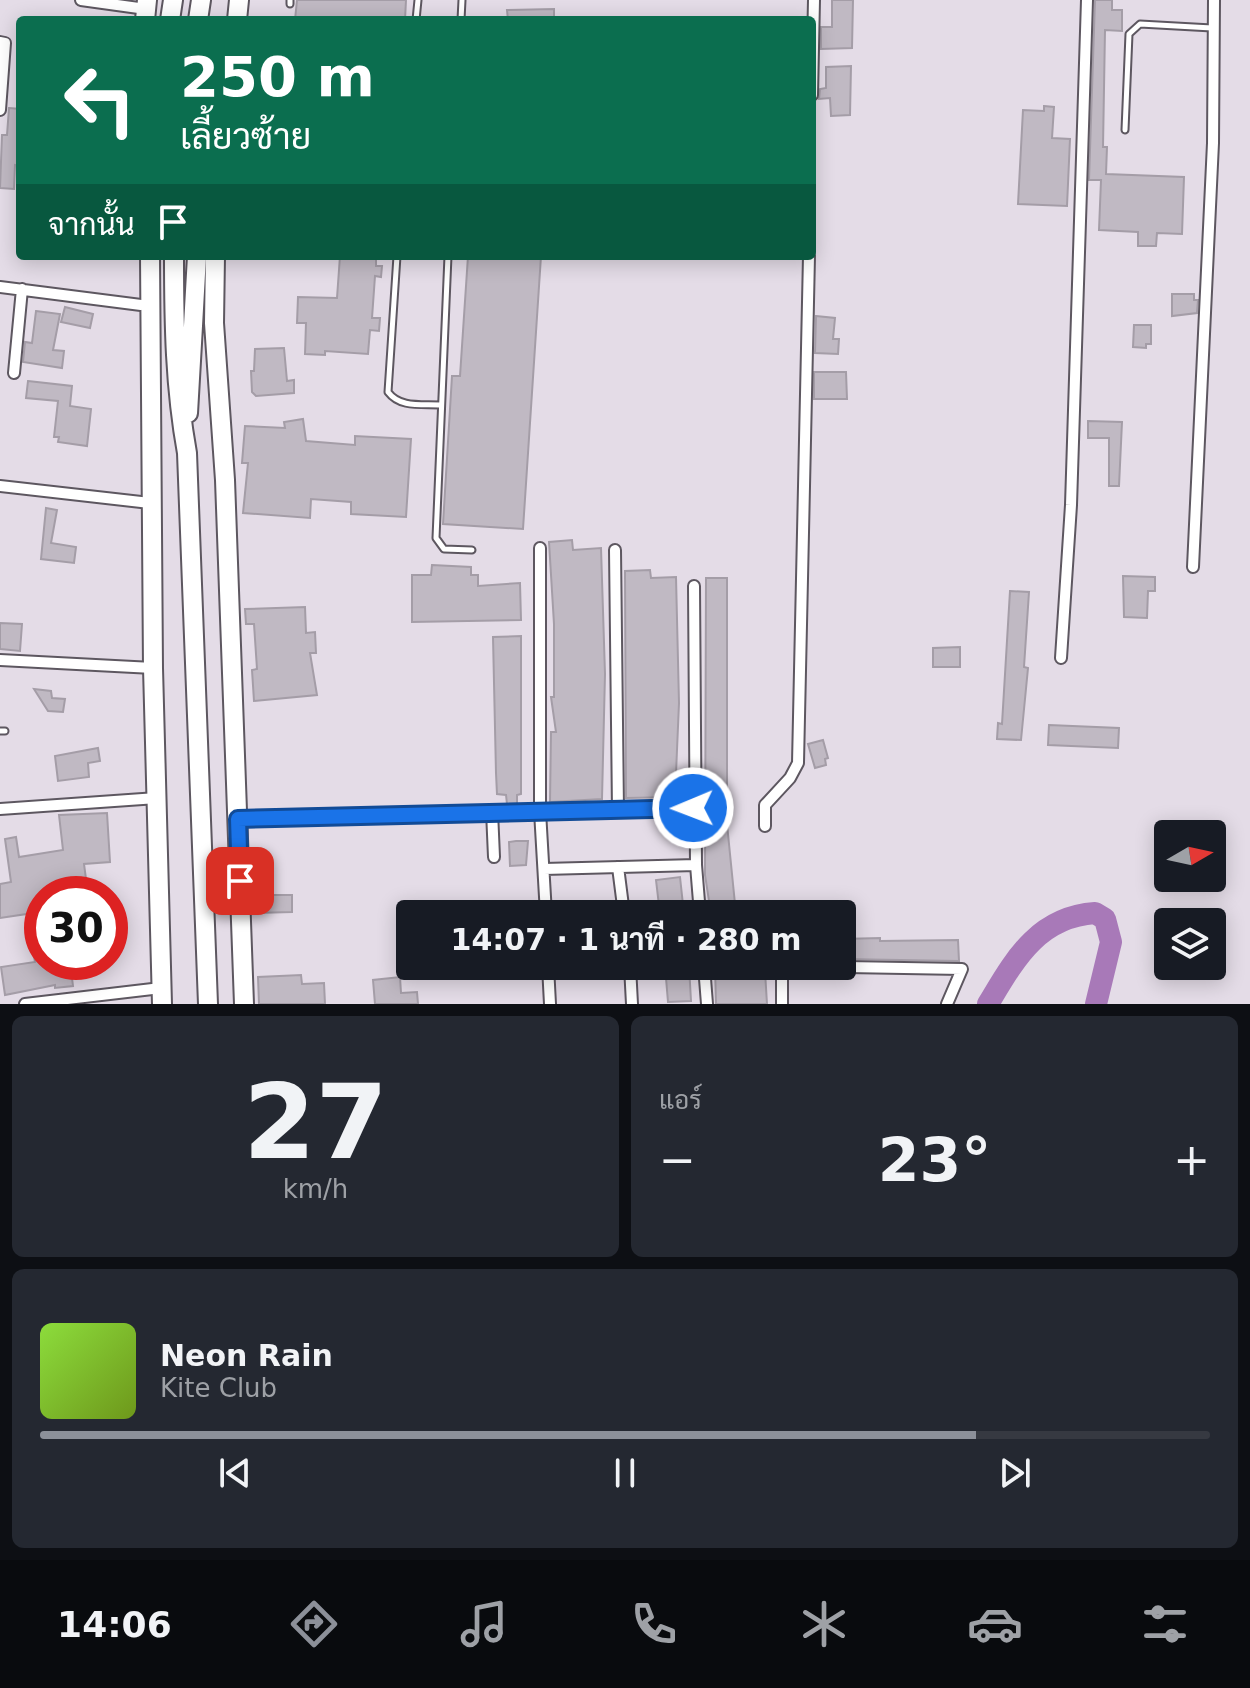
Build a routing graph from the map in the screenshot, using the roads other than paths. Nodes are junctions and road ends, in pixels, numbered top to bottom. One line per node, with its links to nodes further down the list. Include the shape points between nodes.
1 (81, 0): 4 (street)
2 (1087, 0): 31 (street)
3 (1214, 0): 5 (street)
4 (146, 10)
5 (1213, 28): 8 (lane, via 1133,27); 29 (street)
6 (0, 42): 7 (street, via 5,43)
7 (0, 110)
8 (1125, 130)
9 (138, 260): 19 (highway)
10 (150, 260): 20 (highway)
11 (174, 260): 23 (highway, via 177,396)
12 (197, 260): 23 (highway)
13 (215, 260): 40 (highway)
14 (397, 260): 22 (lane, via 388,392 403,403)
15 (448, 260): 22 (lane)
16 (809, 260): 41 (street, via 798,763 765,805)
17 (0, 287): 18 (street)
18 (22, 289): 19 (street); 21 (street)
19 (141, 305): 20 (highway)
20 (149, 365): 25 (highway)
21 (14, 373)
22 (440, 405): 27 (lane, via 436,538 444,549)
23 (187, 453): 57 (highway)
24 (0, 486): 25 (street)
25 (150, 503): 33 (highway)
26 (540, 548): 39 (street)
27 (472, 550)
28 (615, 550): 37 (street)
29 (1193, 567)
30 (694, 586): 35 (street)
31 (1061, 658)
32 (0, 660): 33 (street)
33 (153, 668): 34 (highway)
34 (157, 798): 36 (street); 54 (highway)
35 (693, 808): 37 (street); 43 (street)
36 (0, 809)
37 (618, 810): 39 (street)
38 (492, 811): 39 (street); 40 (street); 42 (street)
39 (540, 811): 45 (street)
40 (238, 819): 58 (highway)
41 (765, 826)
42 (494, 857)
43 (696, 865): 44 (street); 48 (street)
44 (618, 867): 45 (street); 47 (street)
45 (544, 869): 46 (street)
46 (545, 900)
47 (622, 900)
48 (699, 900)
49 (856, 967): 63 (street, via 962,969)
50 (549, 980): 59 (street)
51 (631, 980): 60 (street)
52 (705, 980): 61 (street)
53 (784, 980): 62 (street)
54 (161, 996): 55 (street)
55 (97, 1000): 56 (street)
56 (25, 1004)
57 (208, 1004)
58 (244, 1004)
59 (550, 1004)
60 (632, 1004)
61 (707, 1004)
62 (782, 1004)
63 (947, 1004)

